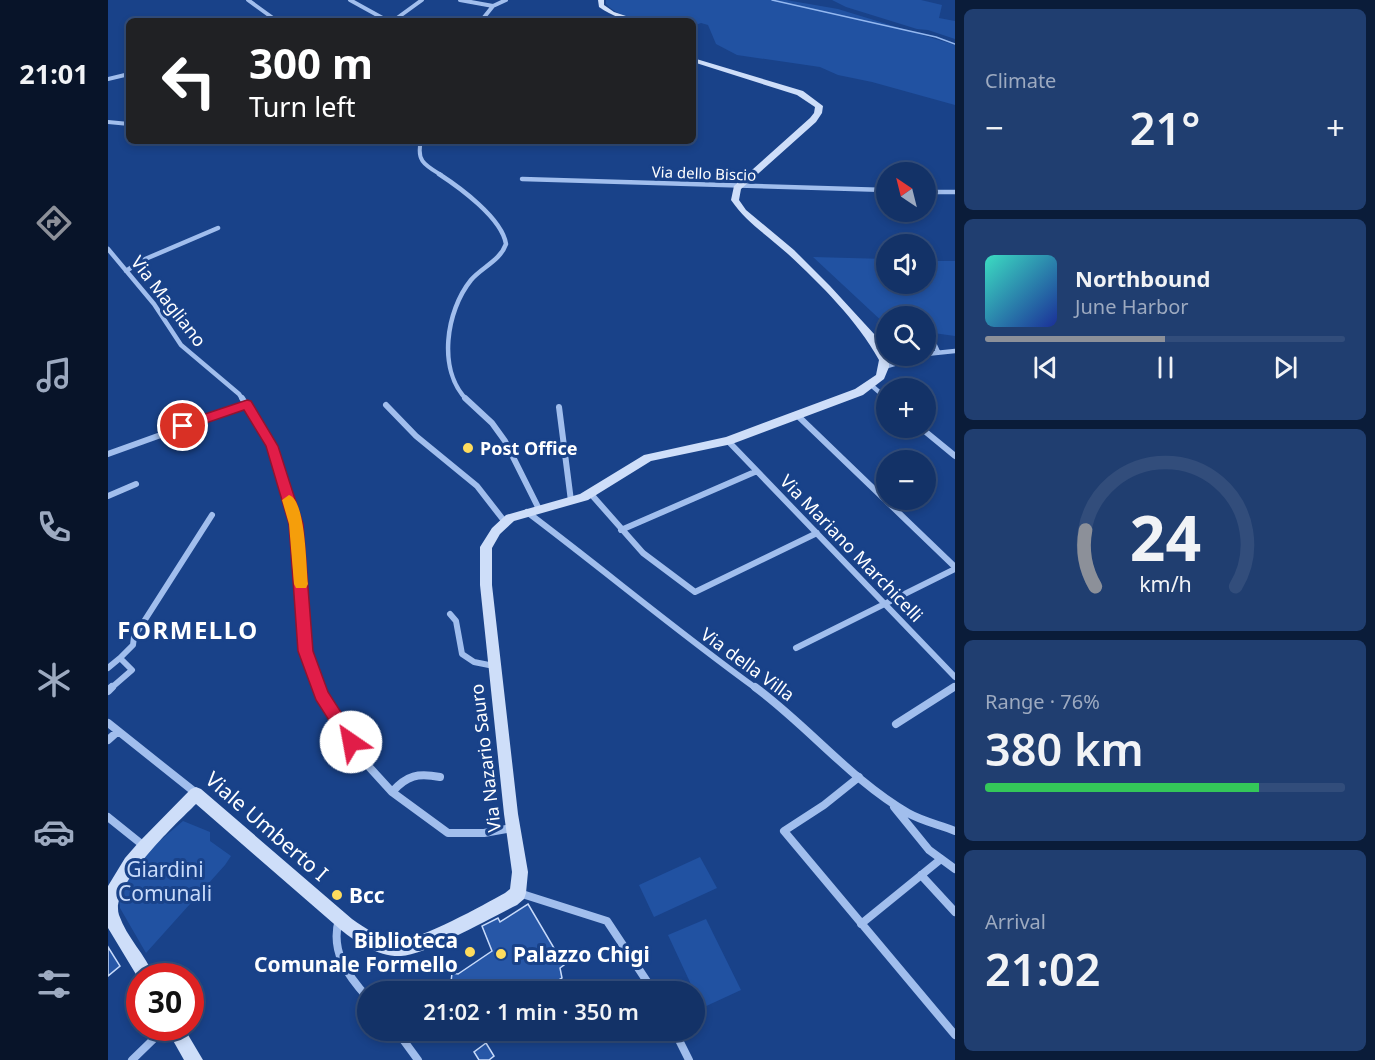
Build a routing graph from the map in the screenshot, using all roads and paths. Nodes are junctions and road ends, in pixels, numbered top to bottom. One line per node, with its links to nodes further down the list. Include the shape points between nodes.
1 (248, 0): 8 (street)
2 (350, 0): 9 (street)
3 (422, 0): 10 (street)
4 (460, 0): 7 (street)
5 (506, 0): 7 (street)
6 (601, 0): 12 (street, via 601,6 608,11)
7 (493, 6): 11 (street)
8 (273, 18)
9 (383, 18)
10 (397, 18)
11 (484, 18)
12 (629, 18)
13 (696, 61): 20 (street, via 800,93 819,106 813,120)
14 (126, 76): 15 (street)
15 (108, 79)
16 (108, 122): 17 (street)
17 (126, 124)
18 (421, 144): 47 (street, via 419,155 424,164 480,207 506,240 502,252 472,279 460,298 453,322 449,367 465,399 500,432 521,468)
19 (522, 179): 20 (street, Via dello Biscio)
20 (738, 187): 21 (street, Via dello Biscio); 31 (street, via 734,195 738,206 832,293 875,343)
21 (876, 190)
22 (936, 192): 23 (street)
23 (955, 192)
24 (218, 228): 26 (street)
25 (108, 249): 26 (street, Via Magliano)
26 (126, 271): 34 (street, Via Magliano, via 154,304 178,342)
27 (936, 348): 29 (street)
28 (955, 351): 29 (street)
29 (938, 352)
30 (889, 366): 31 (street)
31 (884, 368): 32 (street)
32 (871, 385): 33 (street); 37 (street, Via Nazario Sauro)
33 (876, 389)
34 (247, 404): 40 (street); 68 (street, Via Magliano, via 272,446 296,524 306,651 321,695 362,758)
35 (386, 405): 49 (street, via 416,436 470,479)
36 (560, 407): 46 (street)
37 (798, 416): 39 (street, Via Nazario Sauro); 52 (street)
38 (933, 438): 41 (street)
39 (728, 441): 42 (street, Via Mariano Marchicelli); 44 (street, Via Nazario Sauro, via 648,458)
40 (108, 454)
41 (955, 456)
42 (757, 471): 50 (street); 51 (street, Via Mariano Marchicelli)
43 (136, 484): 45 (street)
44 (590, 493): 46 (street, Via Nazario Sauro); 50 (street)
45 (108, 496)
46 (571, 501): 47 (street, Via Nazario Sauro)
47 (533, 510): 49 (street, Via Nazario Sauro); 67 (street, Via della Villa, via 692,642 783,707)
48 (213, 515): 56 (street, via 134,637 133,645)
49 (505, 522): 57 (street, Via Nazario Sauro, via 486,547)
50 (621, 530): 51 (street, via 643,553 695,592)
51 (817, 533): 53 (street, Via Mariano Marchicelli)
52 (955, 568): 53 (street)
53 (885, 604): 55 (street); 59 (street, Via Mariano Marchicelli)
54 (450, 614): 57 (street, via 456,621 462,654 474,662)
55 (796, 648)
56 (120, 658): 58 (street); 61 (street, via 132,670)
57 (494, 666): 72 (street, Via Nazario Sauro)
58 (108, 668)
59 (955, 677)
60 (955, 687): 63 (street)
61 (108, 692)
62 (108, 723): 64 (street, Viale Umberto I)
63 (896, 724)
64 (117, 732): 65 (street); 69 (street, Viale Umberto I)
65 (108, 740)
66 (440, 777): 68 (street, via 409,775)
67 (859, 777): 70 (street, Via della Villa); 81 (street, via 784,831)
68 (392, 792): 72 (street, Via Magliano, via 448,833)
69 (196, 794): 74 (street); 80 (street, Viale Umberto I)
70 (888, 799): 73 (street, Via della Villa, via 909,814); 75 (street, via 929,850)
71 (108, 817): 74 (street)
72 (513, 828): 78 (street, Via Nazario Sauro, via 520,872)
73 (955, 831)
74 (144, 846): 82 (street, via 115,883 108,903 112,918)
75 (941, 859): 76 (street); 77 (street)
76 (955, 868)
77 (921, 875): 79 (street); 81 (street)
78 (518, 893): 80 (street, Viale Umberto I, via 404,949 362,937); 83 (street, via 607,921)
79 (955, 912)
80 (340, 919): 84 (street, via 334,931 336,952)
81 (861, 924): 85 (street)
82 (138, 963)
83 (647, 981)
84 (357, 986)
85 (955, 1035)
86 (150, 1041): 90 (street)
87 (183, 1041): 91 (street)
88 (404, 1041): 92 (street)
89 (680, 1041): 93 (street)
90 (132, 1060)
91 (194, 1060)
92 (418, 1060)
93 (689, 1060)

